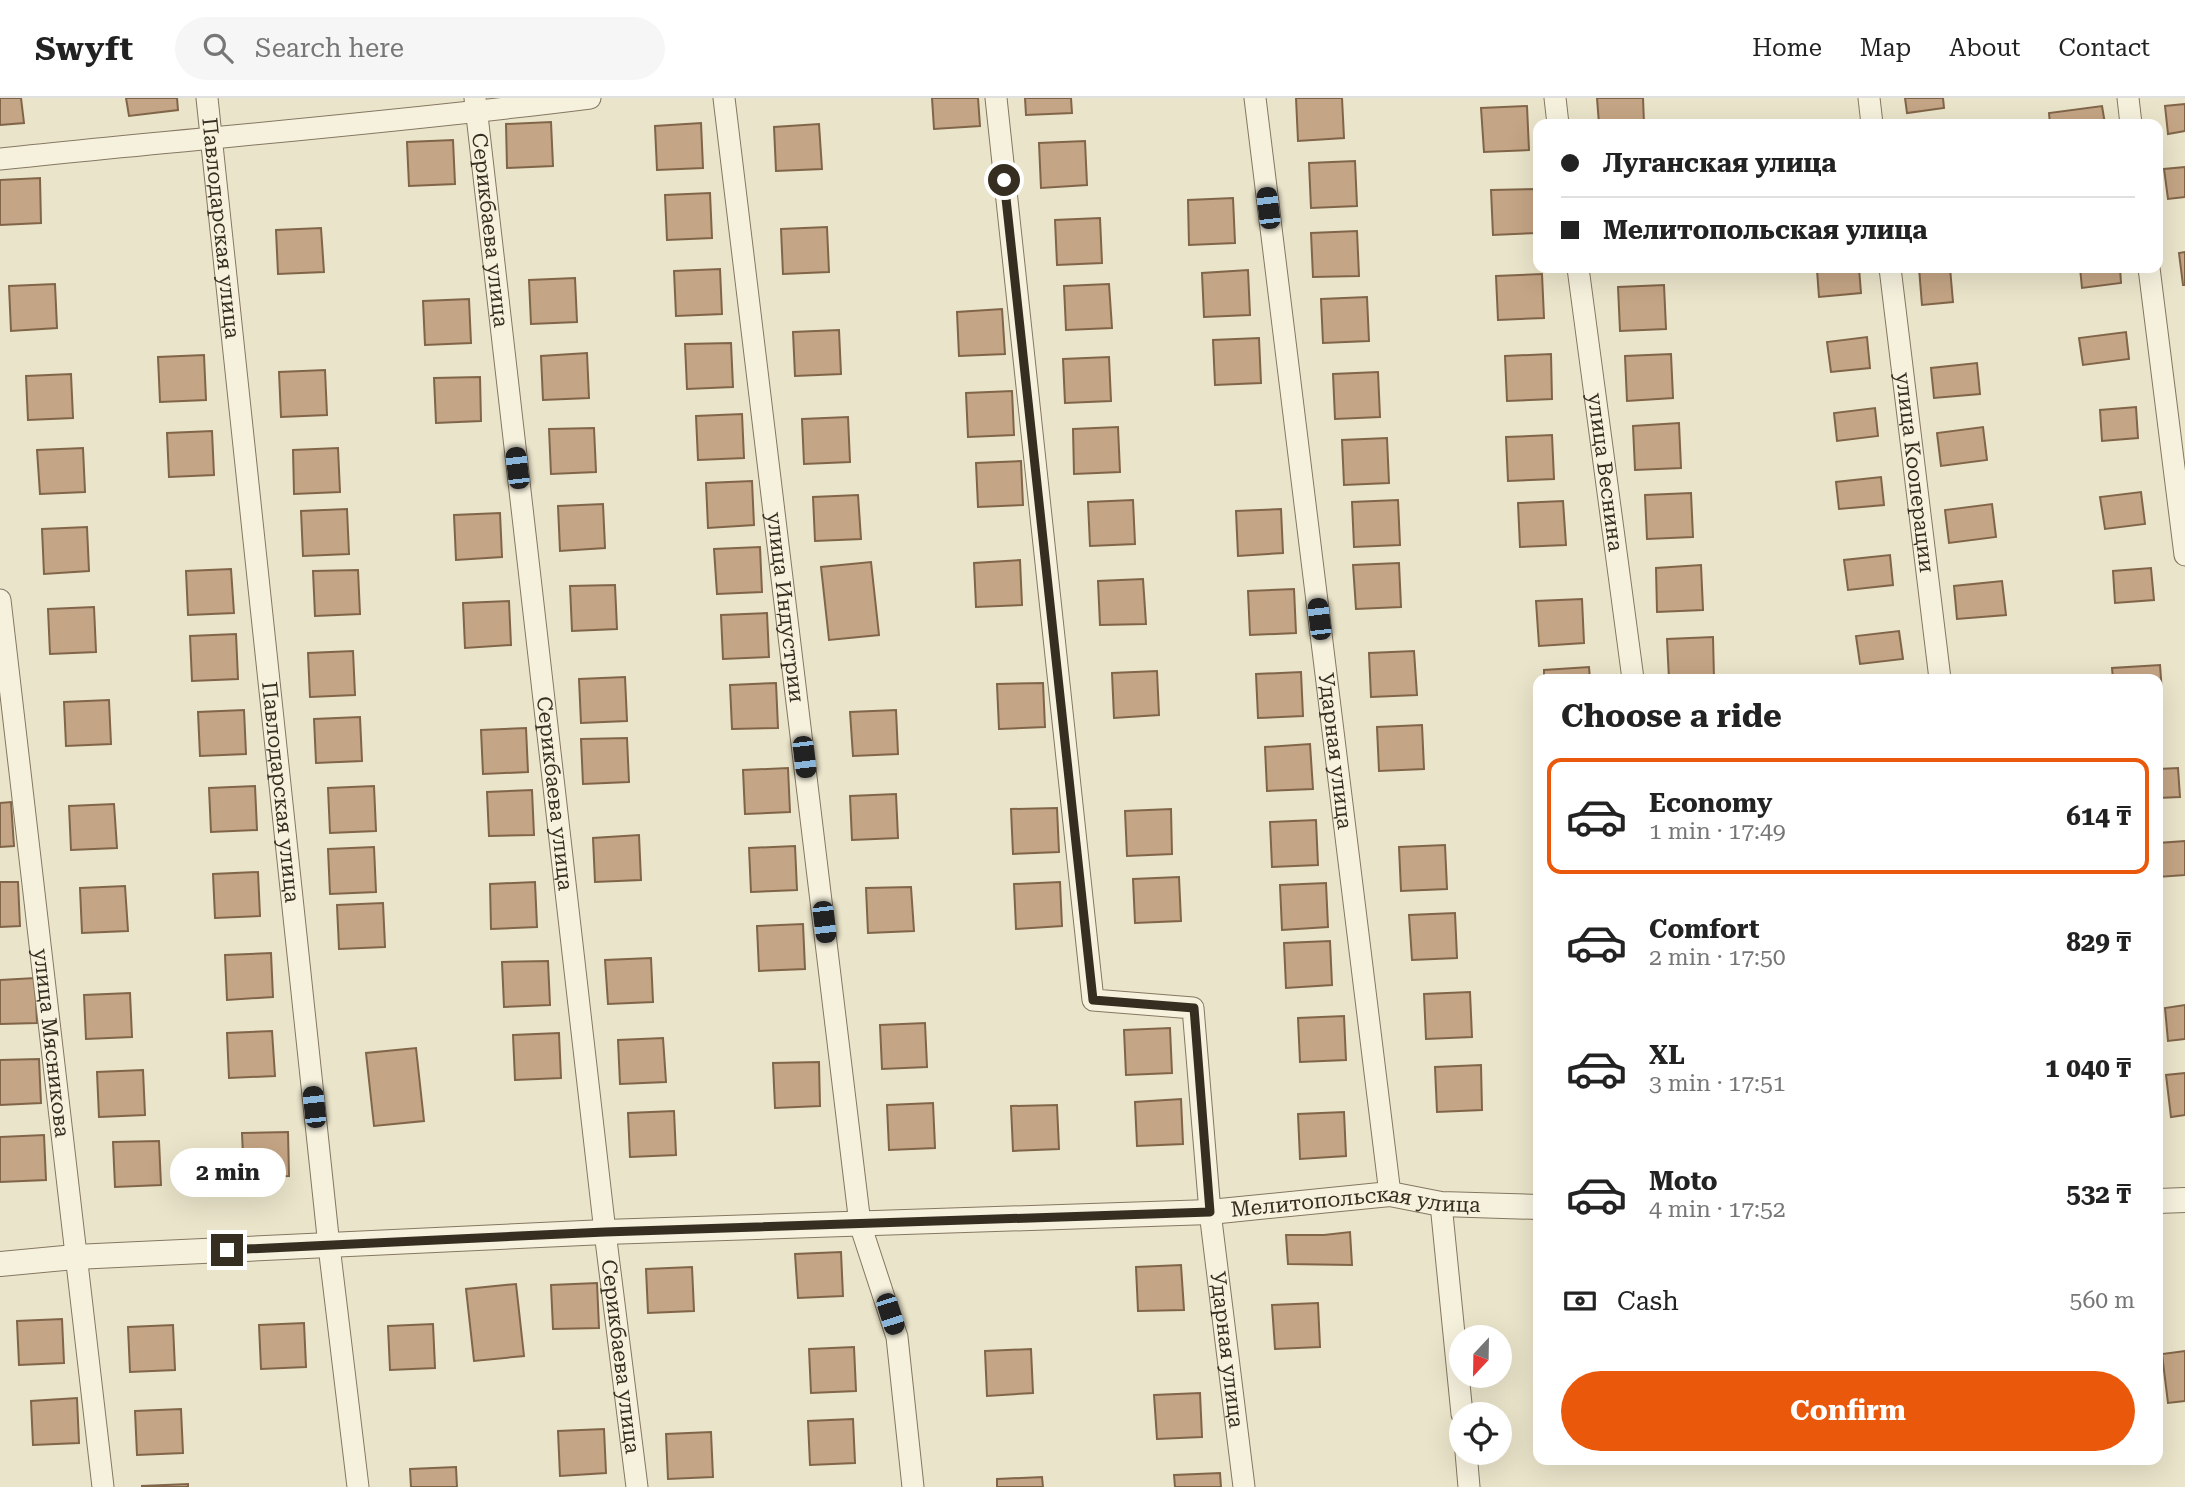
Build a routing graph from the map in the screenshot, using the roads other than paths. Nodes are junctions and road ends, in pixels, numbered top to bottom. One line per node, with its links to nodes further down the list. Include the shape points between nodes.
1 (207, 98): 13 (street, Павлодарская улица)
2 (590, 98): 9 (street)
3 (724, 98): 28 (street, улица Индустрии)
4 (996, 98): 27 (street, Ударная улица, via 1093,1000 1194,1008)
5 (1255, 98): 22 (street, Ударная улица)
6 (1555, 98): 10 (street)
7 (1869, 98): 11 (street)
8 (2128, 98): 12 (street)
9 (476, 105): 13 (street); 29 (street, Серикбаева улица)
10 (1557, 119)
11 (1871, 119)
12 (2130, 119)
13 (212, 136): 14 (street); 30 (street, Павлодарская улица)
14 (0, 159)
15 (1579, 273): 20 (street, улица Веснина)
16 (1891, 273): 21 (street, улица Кооперации)
17 (2150, 273): 18 (street)
18 (2185, 555)
19 (0, 600): 31 (street, улица Мясникова)
20 (1632, 674)
21 (1939, 674)
22 (1390, 1194): 25 (street, Мелитопольская улица); 27 (street, Мелитопольская улица)
23 (2185, 1200): 24 (street)
24 (2163, 1201)
25 (1441, 1204): 26 (street, Мелитопольская улица); 33 (street)
26 (1533, 1207)
27 (1210, 1212): 28 (street, Мелитопольская улица); 39 (street, Ударная улица)
28 (860, 1224): 29 (street, Мелитопольская улица); 38 (street, улица Индустрии, via 897,1337)
29 (605, 1232): 30 (street, Мелитопольская улица); 37 (street, Серикбаева улица)
30 (329, 1246): 31 (street, Мелитопольская улица); 36 (street, Павлодарская улица)
31 (75, 1257): 32 (street, Мелитопольская улица); 35 (street, улица Мясникова)
32 (0, 1264)
33 (1461, 1402)
34 (1467, 1465): 40 (street)
35 (103, 1487)
36 (358, 1487)
37 (637, 1487)
38 (912, 1487)
39 (1244, 1487)
40 (1469, 1487)

